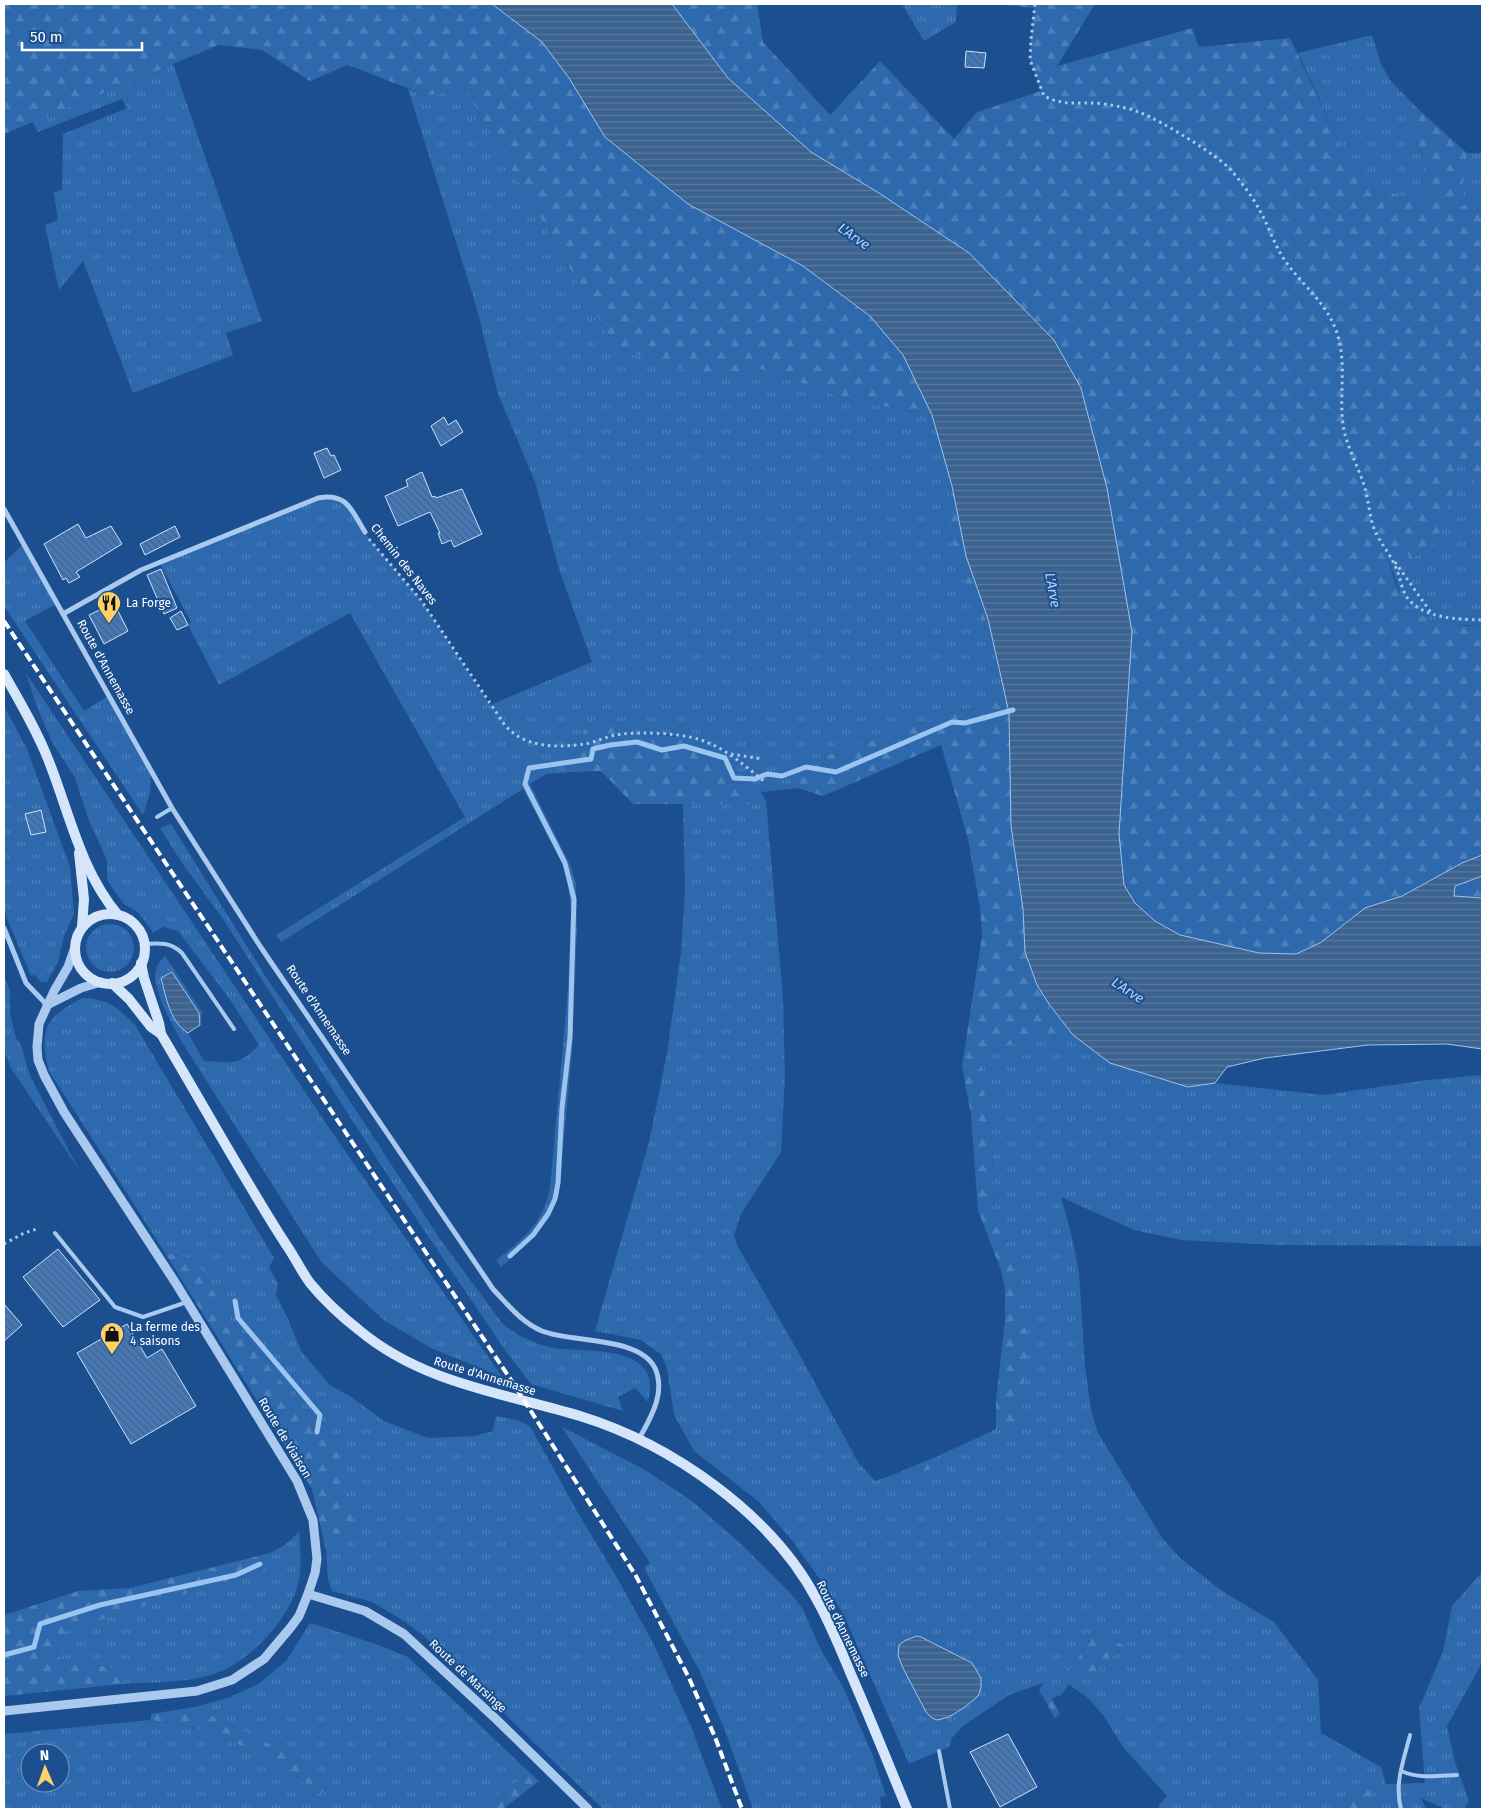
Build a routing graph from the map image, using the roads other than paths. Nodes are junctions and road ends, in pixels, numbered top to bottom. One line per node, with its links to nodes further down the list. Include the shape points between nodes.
1 (4, 509): 3 (street, Route d'Annemasse)
2 (364, 532): 3 (street, Chemin des Naves, via 346,502 335,497 318,498 141,570)
3 (63, 614): 5 (street, Route d'Annemasse)
4 (4, 674): 7 (main road, via 48,759)
5 (172, 808): 6 (lane); 20 (street, Route d'Annemasse, via 260,946 493,1290 528,1324 542,1331 622,1346 639,1352 653,1365 659,1381 659,1396)
6 (157, 817)
7 (77, 842): 8 (main road, via 102,893); 9 (main road, via 84,899)
8 (118, 915): 9 (main road, via 98,916); 11 (main road, via 134,924)
9 (82, 927): 12 (main road)
10 (4, 928): 15 (street, via 26,982)
11 (144, 944): 13 (main road, Route d'Annemasse); 16 (lane, via 177,948)
12 (75, 947): 14 (main road, Route d'Annemasse, via 76,959 82,969 90,978); 15 (street, Route de Viaison)
13 (141, 963): 14 (main road, via 129,977); 17 (main road, Route d'Annemasse)
14 (106, 983): 15 (street, via 81,988); 17 (main road, Route d'Annemasse, via 129,999 151,1027)
15 (48, 1005): 19 (street, Route de Viaison, via 37,1036 38,1060 44,1075 64,1112)
16 (234, 1029)
17 (161, 1034): 20 (main road, Route d'Annemasse, via 310,1282 360,1331 398,1357 443,1378 580,1416)
18 (55, 1234): 19 (lane, via 115,1307 143,1317)
19 (188, 1302): 21 (street, Route de Viaison, via 304,1495 313,1520 317,1547 315,1573)
20 (639, 1439): 28 (main road, Route d'Annemasse, via 696,1471 724,1493 751,1516 799,1571 817,1598 835,1637)
21 (308, 1594): 22 (street, Route de Viaison, via 291,1628 264,1659 223,1684 197,1691); 27 (street, Route de Marsinge, via 365,1611 404,1634)
22 (4, 1711)
23 (1410, 1735): 25 (lane)
24 (940, 1751): 29 (lane)
25 (1402, 1771): 26 (lane, via 1423,1777); 30 (lane, via 1398,1790)
26 (1457, 1775)
27 (588, 1809)
28 (906, 1809)
29 (950, 1809)
30 (1402, 1809)

